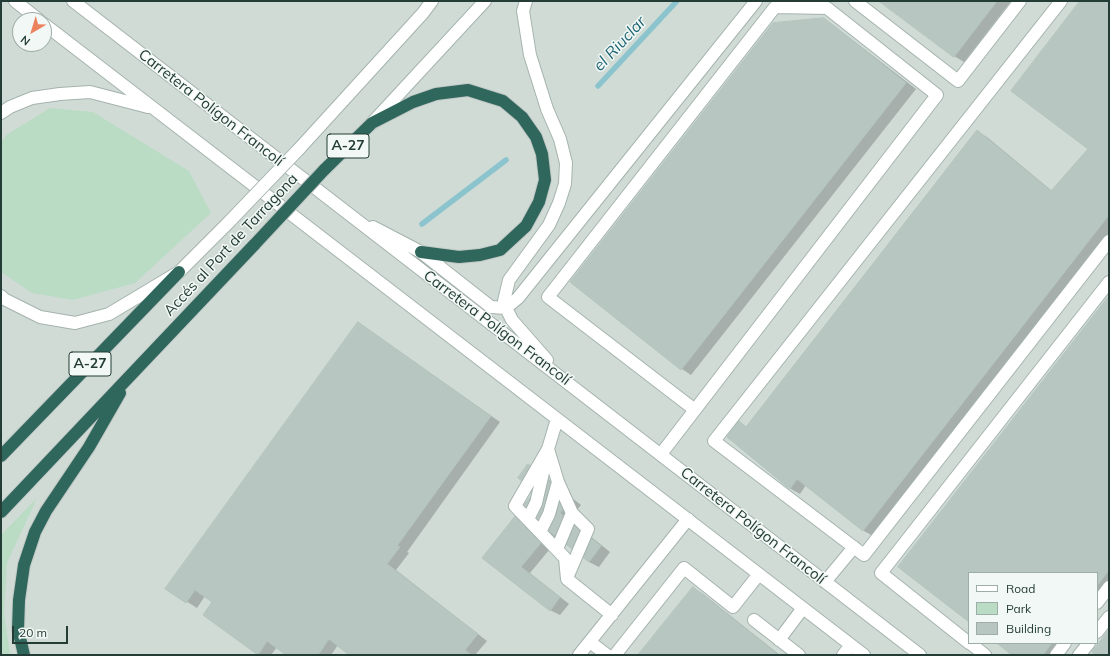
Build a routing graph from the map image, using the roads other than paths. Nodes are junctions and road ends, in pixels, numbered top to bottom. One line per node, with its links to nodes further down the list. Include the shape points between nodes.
1 (15, 1): 10 (street)
2 (73, 1): 15 (street, Carretera Polígon Francolí)
3 (432, 1): 18 (street, Accés al Port de Tarragona / A-27, bridge, via 299,149)
4 (484, 1): 14 (street, Accés al Port de Tarragona / A-27)
5 (526, 1): 21 (street, via 523,11 530,55 547,109 560,138 566,163 565,184 549,225 509,280 504,301)
6 (756, 1): 21 (street, via 518,298)
7 (856, 1): 8 (street, via 958,81)
8 (1020, 1)
9 (1062, 1): 35 (street, via 714,441)
10 (29, 12)
11 (52, 30): 12 (street)
12 (153, 109): 13 (street, via 90,92 32,98); 25 (street)
13 (1, 113)
14 (372, 123): 17 (highway, via 413,102 436,94 468,90 503,101 522,117 536,137 542,154 545,180 540,202 526,226 500,250 480,255 459,256); 22 (highway, Accés al Port de Tarragona / A-27, bridge, via 324,170)
15 (352, 217): 17 (street); 23 (street, Carretera Polígon Francolí)
16 (1109, 241): 35 (street, via 864,555)
17 (421, 252): 21 (street, via 491,307)
18 (179, 272): 20 (street, via 109,314 75,323 40,317); 28 (highway, Accés al Port de Tarragona / A-27)
19 (1109, 282): 49 (street, via 881,573)
20 (1, 296)
21 (506, 308): 23 (street, via 512,320)
22 (129, 377): 30 (highway, Accés al Port de Tarragona / A-27); 54 (highway, via 89,447 35,532 24,566 19,600 18,629)
23 (564, 379): 27 (street, Carretera Polígon Francolí)
24 (695, 410): 24 (street, via 548,297 775,7 827,8 937,95); 27 (street)
25 (557, 419): 26 (street); 33 (street)
26 (548, 449): 29 (street); 32 (street, via 536,503); 32 (street, via 515,506)
27 (661, 454): 39 (street, Carretera Polígon Francolí)
28 (1, 456)
29 (558, 482): 31 (street); 34 (street, via 549,514)
30 (1, 512)
31 (572, 513): 36 (street); 38 (street, via 588,529)
32 (528, 519): 34 (street)
33 (688, 519): 37 (street); 43 (street)
34 (540, 532): 36 (street)
35 (854, 547): 39 (street)
36 (557, 549): 38 (street, via 565,558)
37 (759, 574): 42 (street); 57 (street, via 733,607 684,568)
38 (567, 579): 43 (street)
39 (826, 582): 61 (street, Carretera Polígon Francolí)
40 (1109, 587): 41 (street)
41 (1098, 602)
42 (803, 608): 47 (street); 53 (street)
43 (612, 615): 48 (street)
44 (1109, 617): 46 (street)
45 (754, 620): 47 (street)
46 (1098, 631)
47 (779, 640): 58 (street)
48 (590, 642): 55 (street); 56 (street)
49 (968, 642)
50 (970, 644): 62 (street)
51 (1064, 644): 63 (street)
52 (1087, 644): 64 (street)
53 (851, 645): 59 (street); 60 (street)
54 (24, 655)
55 (579, 655)
56 (607, 655)
57 (614, 655)
58 (798, 655)
59 (843, 655)
60 (864, 655)
61 (920, 655)
62 (985, 655)
63 (1056, 655)
64 (1079, 655)

